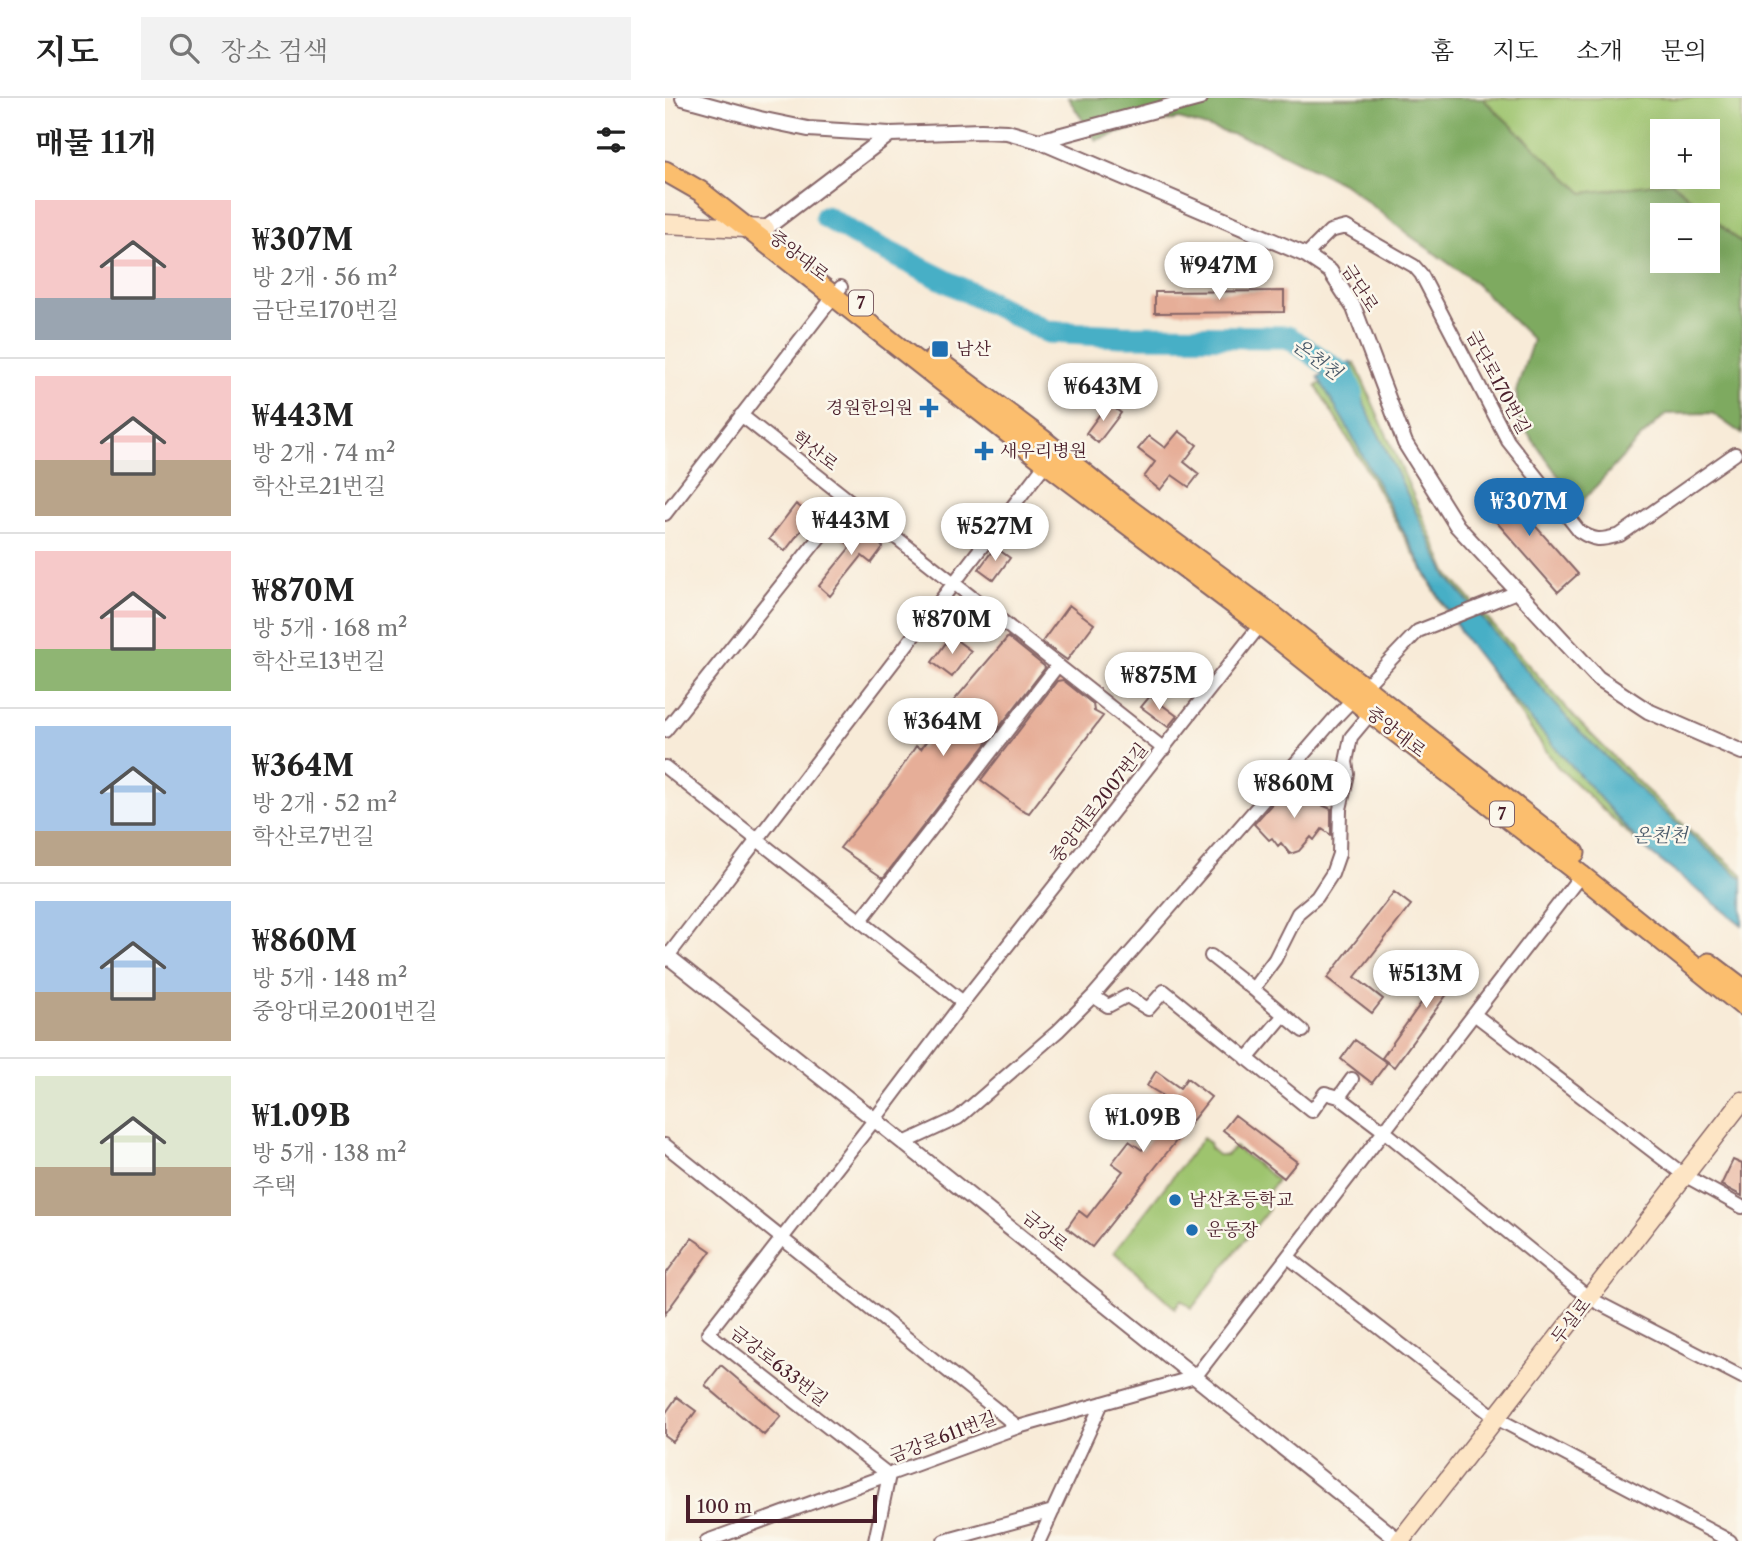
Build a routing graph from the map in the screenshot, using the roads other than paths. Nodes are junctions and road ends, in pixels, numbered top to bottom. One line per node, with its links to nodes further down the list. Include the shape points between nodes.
1 (683, 98): 3 (street, 금단로, via 809,129)
2 (1201, 98): 4 (street)
3 (890, 134): 4 (street, 금단로, via 1007,132); 8 (street)
4 (1039, 141): 9 (street, 금단로)
5 (665, 158): 8 (main road, 중앙대로 / 7, via 705,182)
6 (665, 172): 8 (main road, 중앙대로 / 7)
7 (666, 226): 8 (main road)
8 (757, 229): 10 (main road, 중앙대로 / 7)
9 (1306, 255): 12 (street, 금단로170번길, via 1330,231 1346,227 1414,266 1508,441 1579,531 1591,539 1620,534); 17 (street, 금단로, via 1329,271 1355,308 1405,443 1457,526)
10 (837, 292): 11 (street); 13 (main road, 중앙대로 / 7)
11 (741, 415): 14 (street, 학산로); 15 (street)
12 (1735, 454)
13 (1051, 457): 16 (street); 18 (main road, 중앙대로 / 7, via 1122,504)
14 (849, 500): 16 (street, 학산로); 22 (street)
15 (665, 514)
16 (955, 584): 19 (street, 학산로); 26 (street)
17 (1517, 592): 20 (street, 중앙대로, via 1418,631); 24 (street, 금단로, via 1598,678 1648,711)
18 (1266, 619): 20 (main road, 중앙대로 / 7); 23 (street, 중앙대로2007번길)
19 (1058, 665): 23 (street, 학산로); 28 (street)
20 (1359, 694): 21 (main road, 중앙대로 / 7); 31 (main road, 중앙대로 / 7, via 1593,868); 33 (street)
21 (1371, 713): 27 (main road, 중앙대로 / 7); 32 (street, via 1350,737 1339,854 1332,874 1317,897 1298,913 1275,958)
22 (665, 732)
23 (1164, 749): 34 (street, 중앙대로2007번길)
24 (1742, 752)
25 (665, 767): 26 (street)
26 (758, 840): 28 (street); 30 (street)
27 (1581, 875): 35 (main road, 중앙대로 / 7); 36 (street)
28 (861, 920): 34 (street)
29 (1211, 956): 32 (street)
30 (666, 957): 43 (street, 금강로)
31 (1742, 988)
32 (1252, 989): 37 (street)
33 (1093, 996): 39 (street, via 1108,1006 1127,996 1147,1009 1164,991); 45 (street, via 958,1118)
34 (963, 1002): 43 (street, 중앙대로2007번길)
35 (1742, 1005)
36 (1474, 1014): 44 (street); 47 (street)
37 (1284, 1015): 38 (street); 39 (street)
38 (1303, 1031)
39 (1247, 1059): 41 (street, via 1311,1111 1325,1093)
40 (1352, 1079): 41 (street)
41 (1339, 1097): 44 (street)
42 (1742, 1101): 47 (main road, 두실로)
43 (875, 1119): 45 (street, 금강로); 49 (street, 금강로633번길)
44 (1384, 1131): 50 (street); 51 (street)
45 (904, 1143): 52 (street, 금강로)
46 (665, 1145): 49 (street)
47 (1684, 1175): 48 (street); 51 (main road, 두실로)
48 (1742, 1207)
49 (781, 1239): 56 (street); 57 (street, 금강로633번길, via 708,1333)
50 (1288, 1256): 52 (street); 55 (street)
51 (1589, 1298): 53 (street); 55 (main road, 두실로)
52 (1195, 1377): 54 (street, 금강로611번길); 63 (street, 금강로)
53 (1742, 1377)
54 (1102, 1403): 56 (street, 금강로611번길); 58 (street)
55 (1496, 1418): 63 (main road, 두실로); 64 (street)
56 (1018, 1427): 57 (street, 금강로611번길)
57 (889, 1475): 59 (street, 금강로611번길); 60 (street)
58 (1053, 1511): 61 (street); 62 (street)
59 (707, 1541)
60 (875, 1541)
61 (944, 1541)
62 (1039, 1541)
63 (1399, 1541)
64 (1730, 1541)

